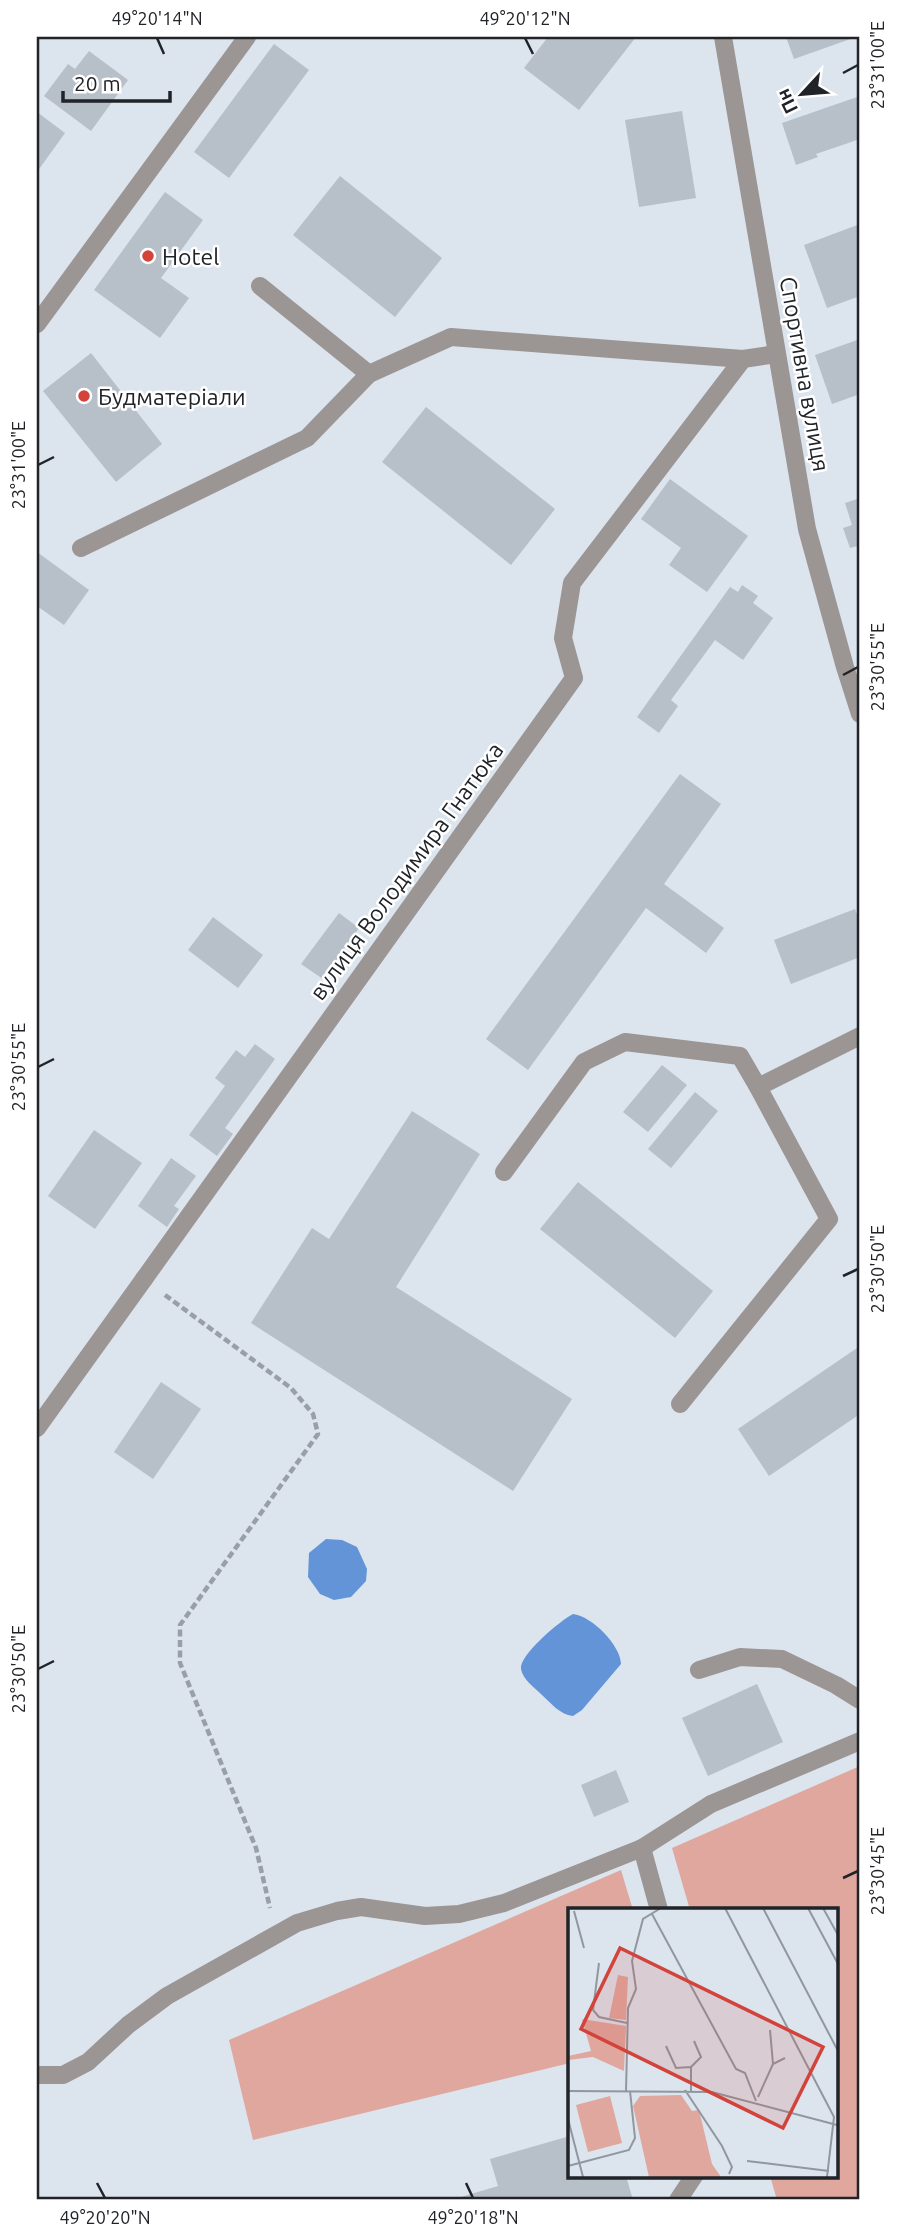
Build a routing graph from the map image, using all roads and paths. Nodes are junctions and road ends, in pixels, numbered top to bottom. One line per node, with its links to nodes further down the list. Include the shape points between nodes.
1 (247, 37): 4 (street)
2 (723, 37): 5 (street, Спортивна вулиця)
3 (260, 286): 7 (street)
4 (37, 324)
5 (776, 354): 6 (street); 9 (street, Спортивна вулиця, via 807,529)
6 (743, 359): 7 (street, via 452,337); 13 (street, вулиця Володимира Гнатюка, via 572,583 562,638 574,678)
7 (369, 374): 8 (street, via 307,438)
8 (81, 548)
9 (860, 714)
10 (860, 1036): 11 (street)
11 (758, 1087): 12 (street, via 740,1056 625,1042 584,1062); 14 (street, via 829,1219)
12 (504, 1172)
13 (144, 1279): 15 (street, вулиця Володимира Гнатюка); 21 (path, via 291,1388 313,1414 318,1434 180,1625 180,1663 256,1848)
14 (680, 1404)
15 (37, 1427)
16 (699, 1670): 17 (street, via 740,1657 782,1659)
17 (860, 1700)
18 (860, 1741): 19 (street, via 711,1804)
19 (642, 1848): 20 (street); 21 (street, via 504,1903 459,1914 425,1916 361,1908 337,1911)
20 (658, 1908)
21 (276, 1933): 22 (street, via 167,1996 88,2062 63,2075)
22 (37, 2075)
23 (693, 2178): 24 (street)
24 (678, 2200)

